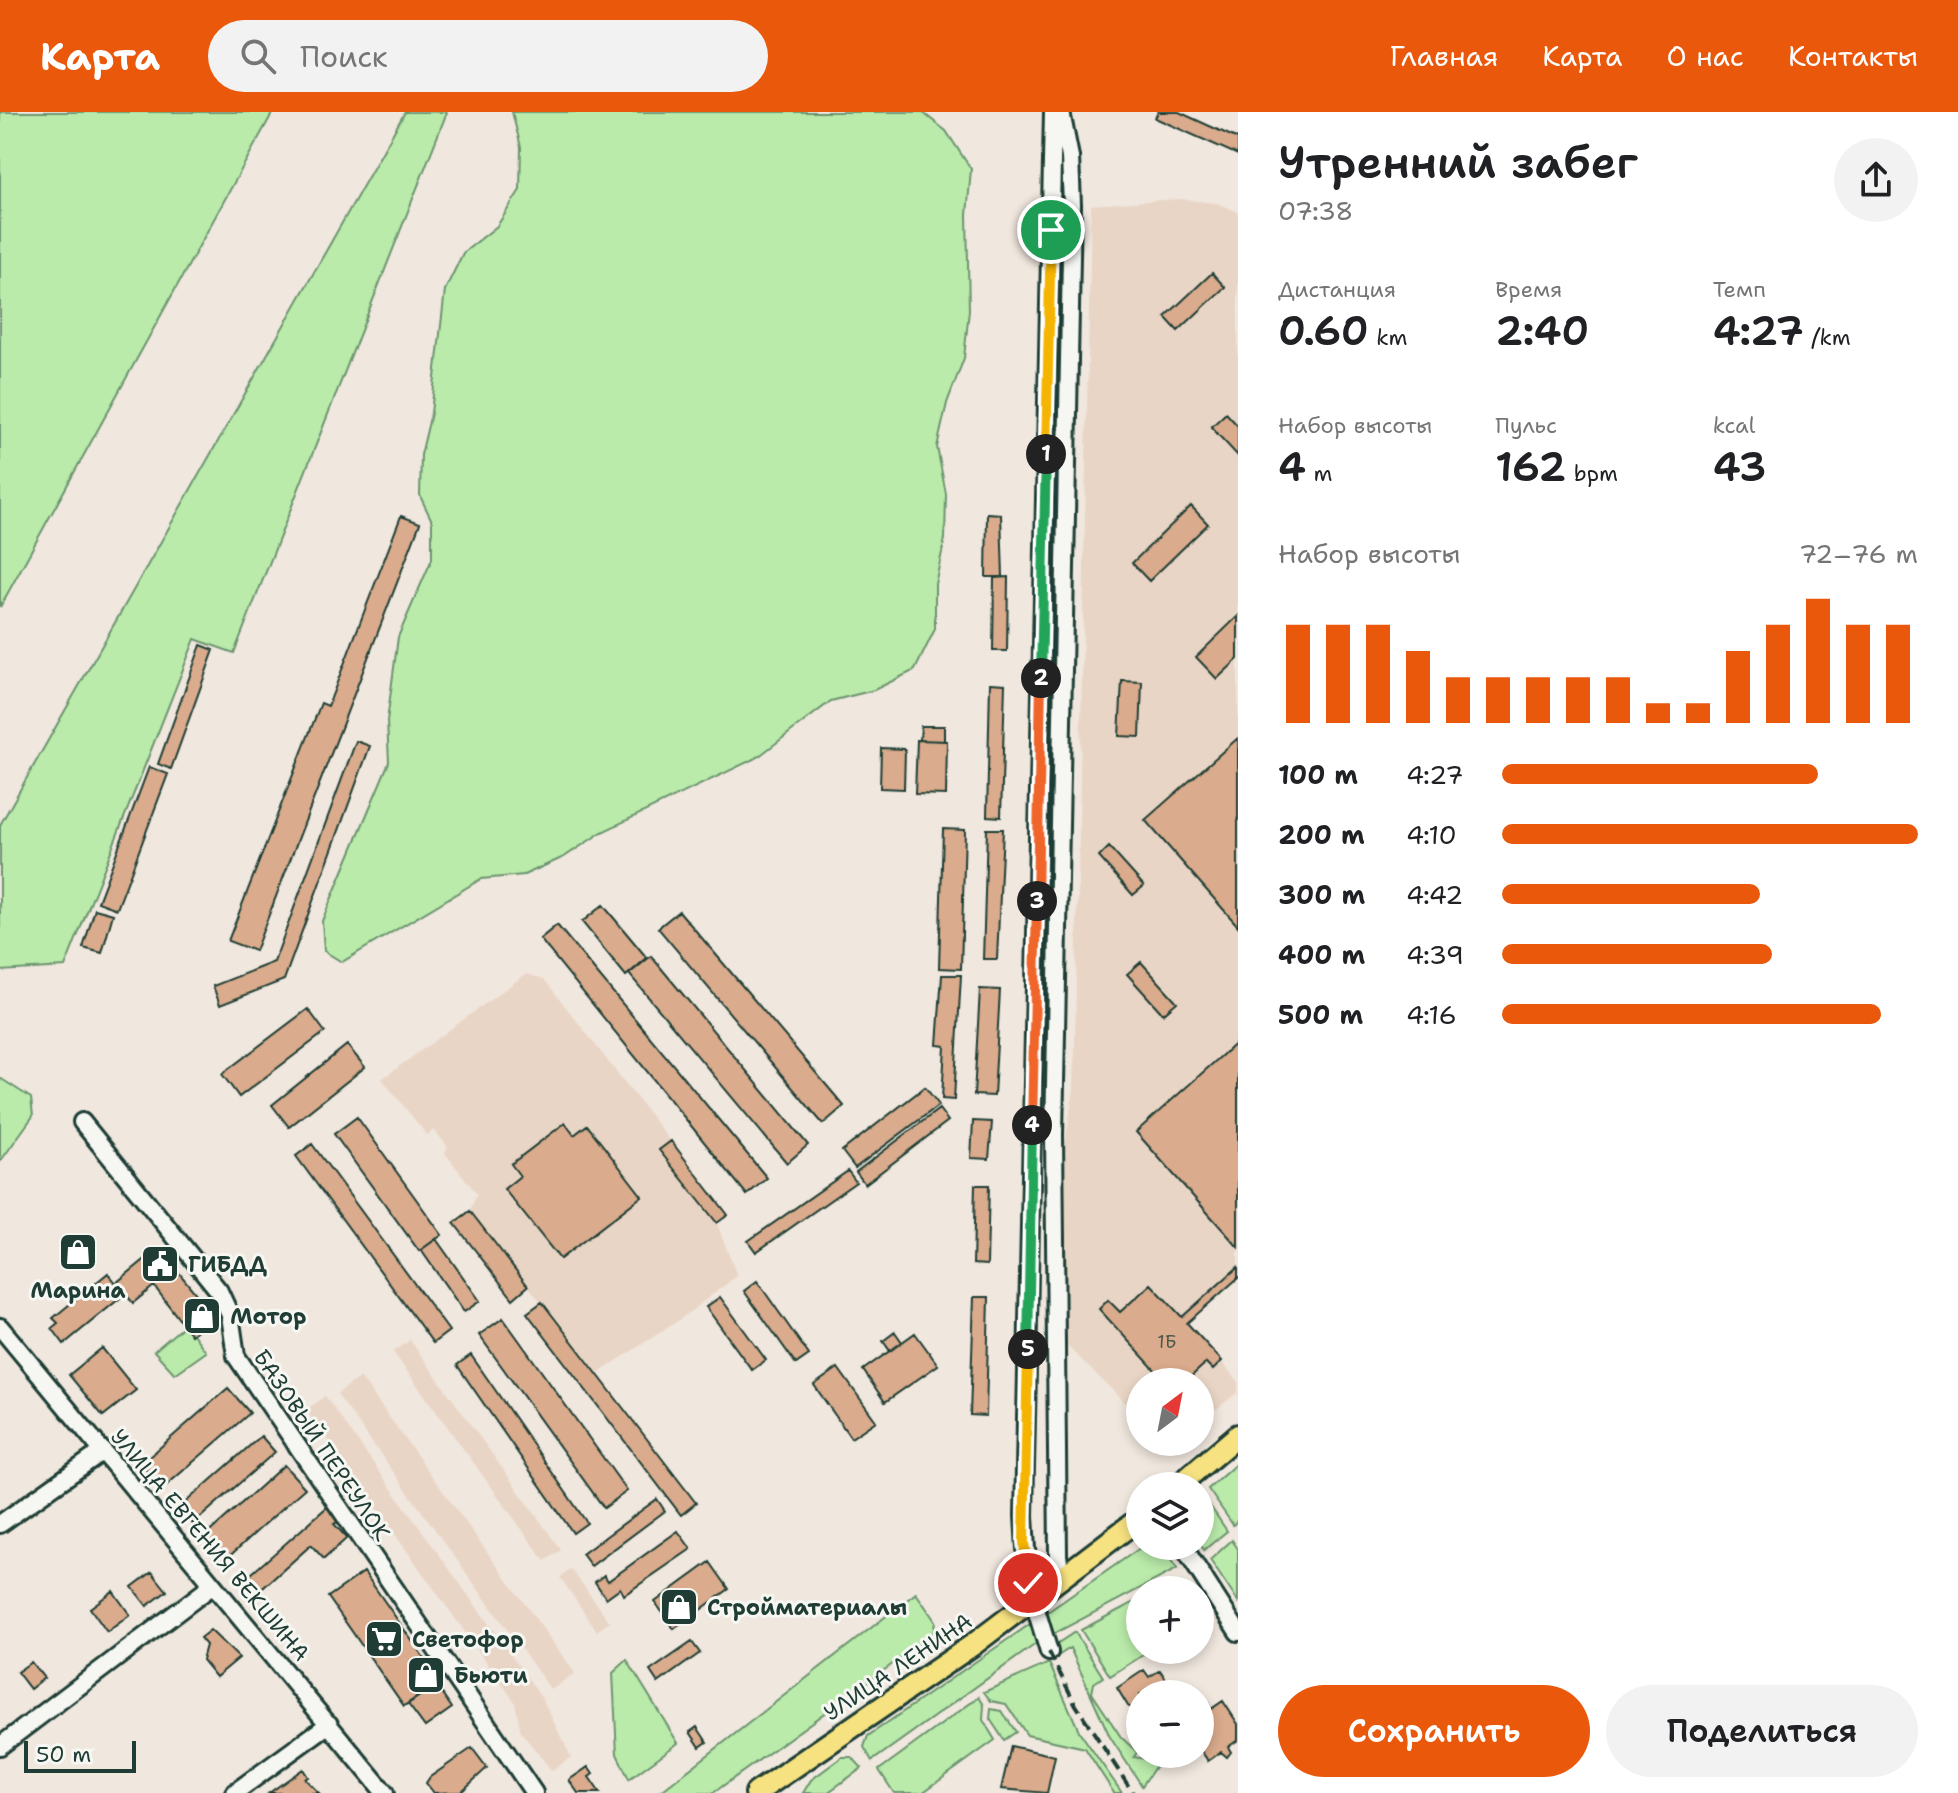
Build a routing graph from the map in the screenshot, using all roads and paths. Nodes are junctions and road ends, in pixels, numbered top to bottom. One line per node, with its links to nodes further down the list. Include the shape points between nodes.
1 (1053, 112): 13 (street, via 1025,1501)
2 (1061, 112): 11 (street, via 1072,205 1054,1135)
3 (82, 1122): 20 (street, БАЗОВЫЙ ПЕРЕУЛОК, via 219,1291 230,1315 236,1356)
4 (0, 1327): 6 (street, УЛИЦА ЕВГЕНИЯ ВЕКШИНА)
5 (1238, 1435): 7 (main road)
6 (103, 1451): 8 (street); 12 (street, УЛИЦА ЕВГЕНИЯ ВЕКШИНА)
7 (1194, 1472)
8 (0, 1524)
9 (1126, 1529): 11 (main road, УЛИЦА ЛЕНИНА)
10 (1192, 1560): 14 (street)
11 (1061, 1580): 13 (main road, УЛИЦА ЛЕНИНА)
12 (213, 1585): 16 (street, УЛИЦА ЕВГЕНИЯ ВЕКШИНА); 17 (street)
13 (1031, 1602): 15 (street); 21 (main road, УЛИЦА ЛЕНИНА)
14 (1238, 1632)
15 (1049, 1652)
16 (329, 1724): 18 (street); 19 (street, УЛИЦА ЕВГЕНИЯ ВЕКШИНА)
17 (0, 1746)
18 (234, 1793)
19 (385, 1793)
20 (534, 1793)
21 (756, 1793)

